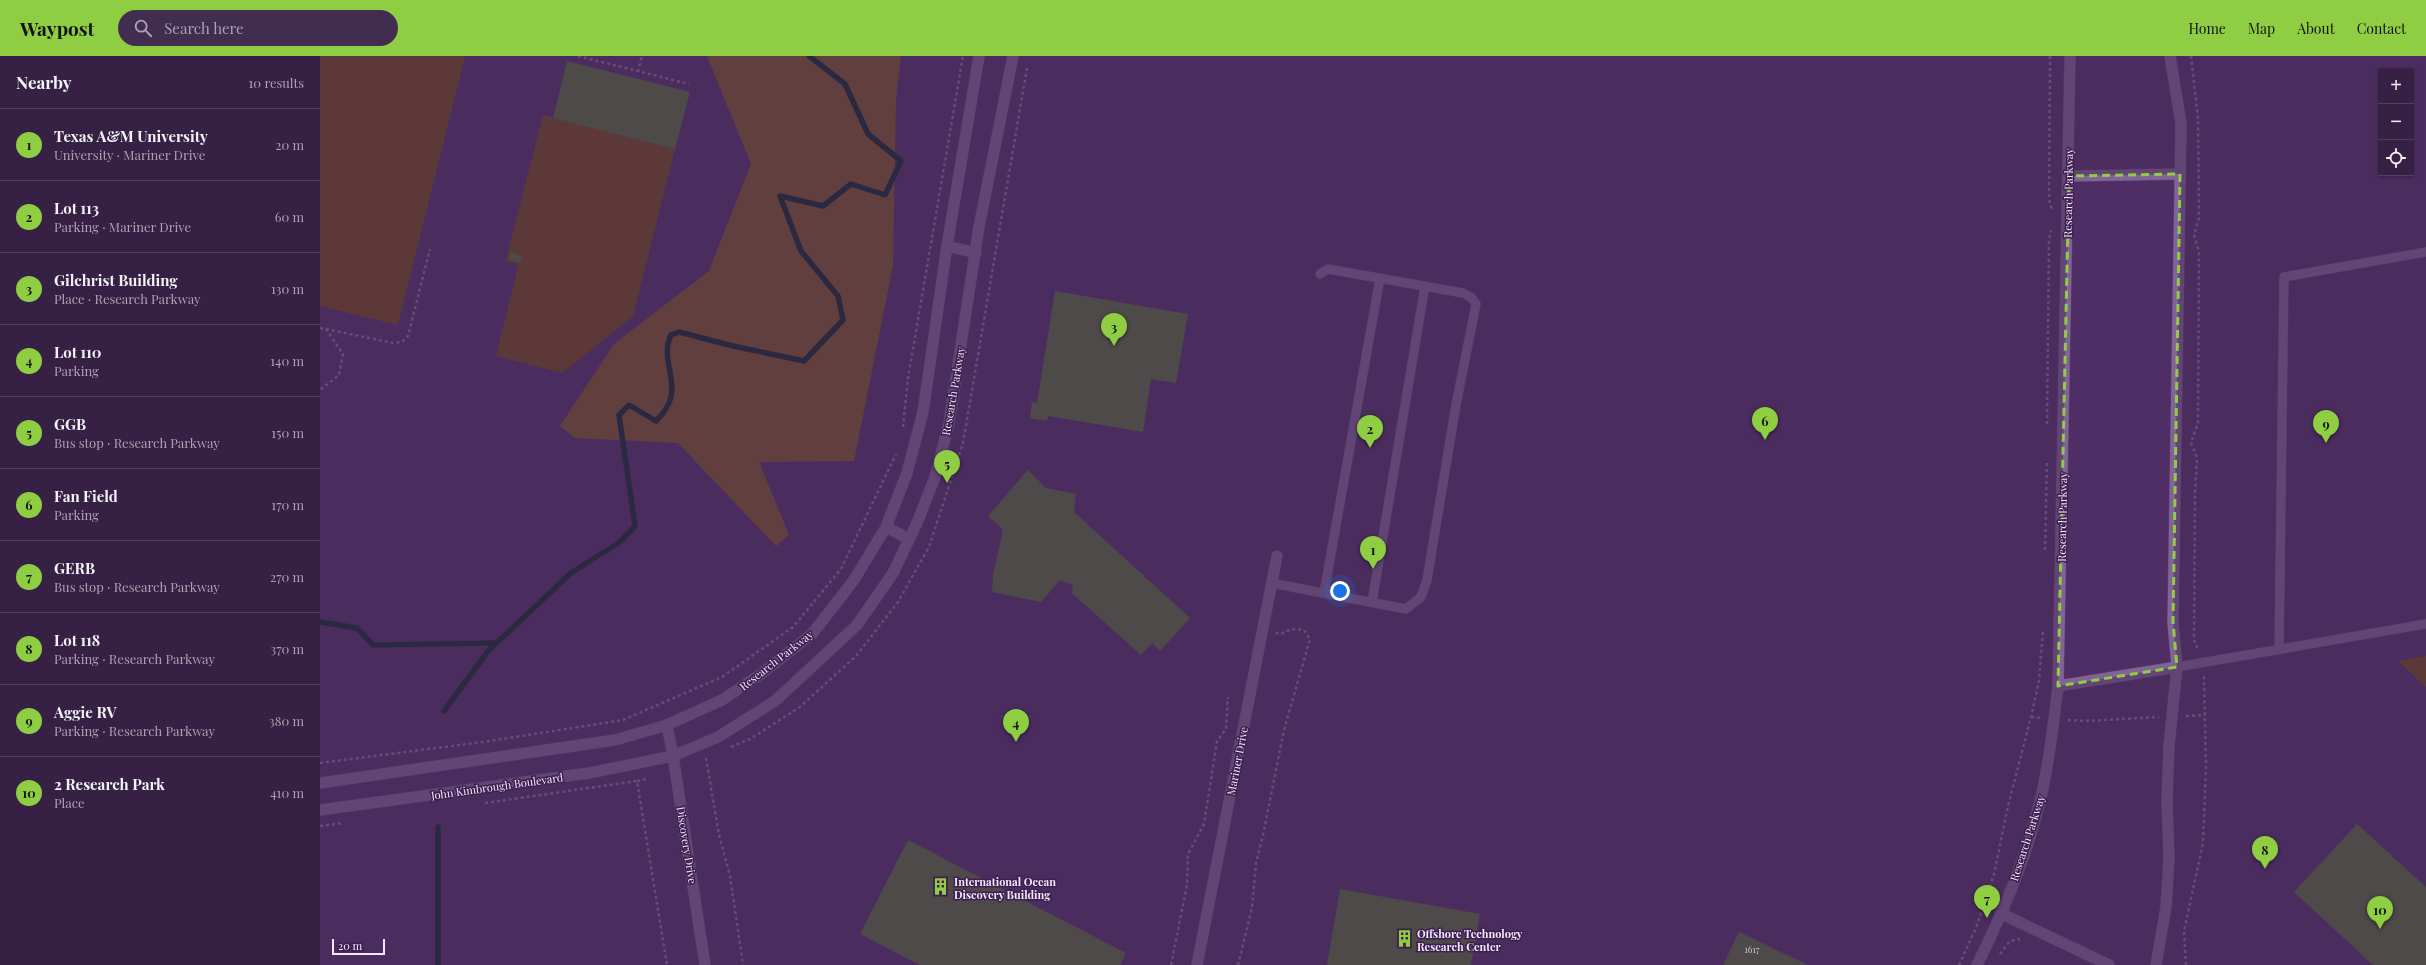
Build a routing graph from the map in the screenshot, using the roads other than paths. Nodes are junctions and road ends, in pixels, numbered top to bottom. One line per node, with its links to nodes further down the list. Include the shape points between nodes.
1 (979, 56): 7 (street, Research Parkway)
2 (1013, 56): 9 (street, Research Parkway)
3 (2070, 56): 6 (street, Research Parkway)
4 (2170, 56): 5 (street, via 2181,123)
5 (2180, 174): 6 (street); 21 (street, via 2173,622)
6 (2069, 176): 22 (street, Research Parkway)
7 (947, 246): 9 (street); 13 (street, Research Parkway, via 923,412 907,473)
8 (2426, 252): 20 (lane, via 2284,278)
9 (976, 253): 14 (street, Research Parkway, via 949,423 935,477)
10 (1320, 274): 11 (lane, via 1328,269)
11 (1380, 278): 12 (lane); 17 (lane)
12 (1425, 286): 18 (lane); 18 (lane, via 1463,294 1472,298 1476,304 1456,405 1427,580 1414,604 1406,609)
13 (886, 527): 14 (street); 23 (street, Research Parkway, via 854,580 812,634 761,674 722,700)
14 (910, 539): 24 (street, Research Parkway, via 893,573 857,625 775,701 718,737)
15 (1277, 556): 16 (street, Mariner Drive)
16 (1271, 583): 17 (lane); 29 (street, Mariner Drive)
17 (1324, 594): 18 (lane)
18 (1372, 602)
19 (2426, 624): 20 (lane)
20 (2280, 650): 21 (lane)
21 (2177, 667): 22 (street); 32 (street, via 2167,800 2169,859 2166,907)
22 (2058, 686): 27 (street, Research Parkway, via 2043,789 2028,844)
23 (666, 725): 24 (street, Discovery Drive); 25 (street, via 615,740)
24 (673, 756): 26 (street, John Kimbrough Boulevard, via 581,774); 28 (street, Discovery Drive)
25 (320, 783)
26 (320, 810)
27 (2002, 914): 30 (street, Research Parkway); 31 (street)
28 (705, 965)
29 (1197, 965)
30 (1977, 965)
31 (2108, 965)
32 (2156, 965)

